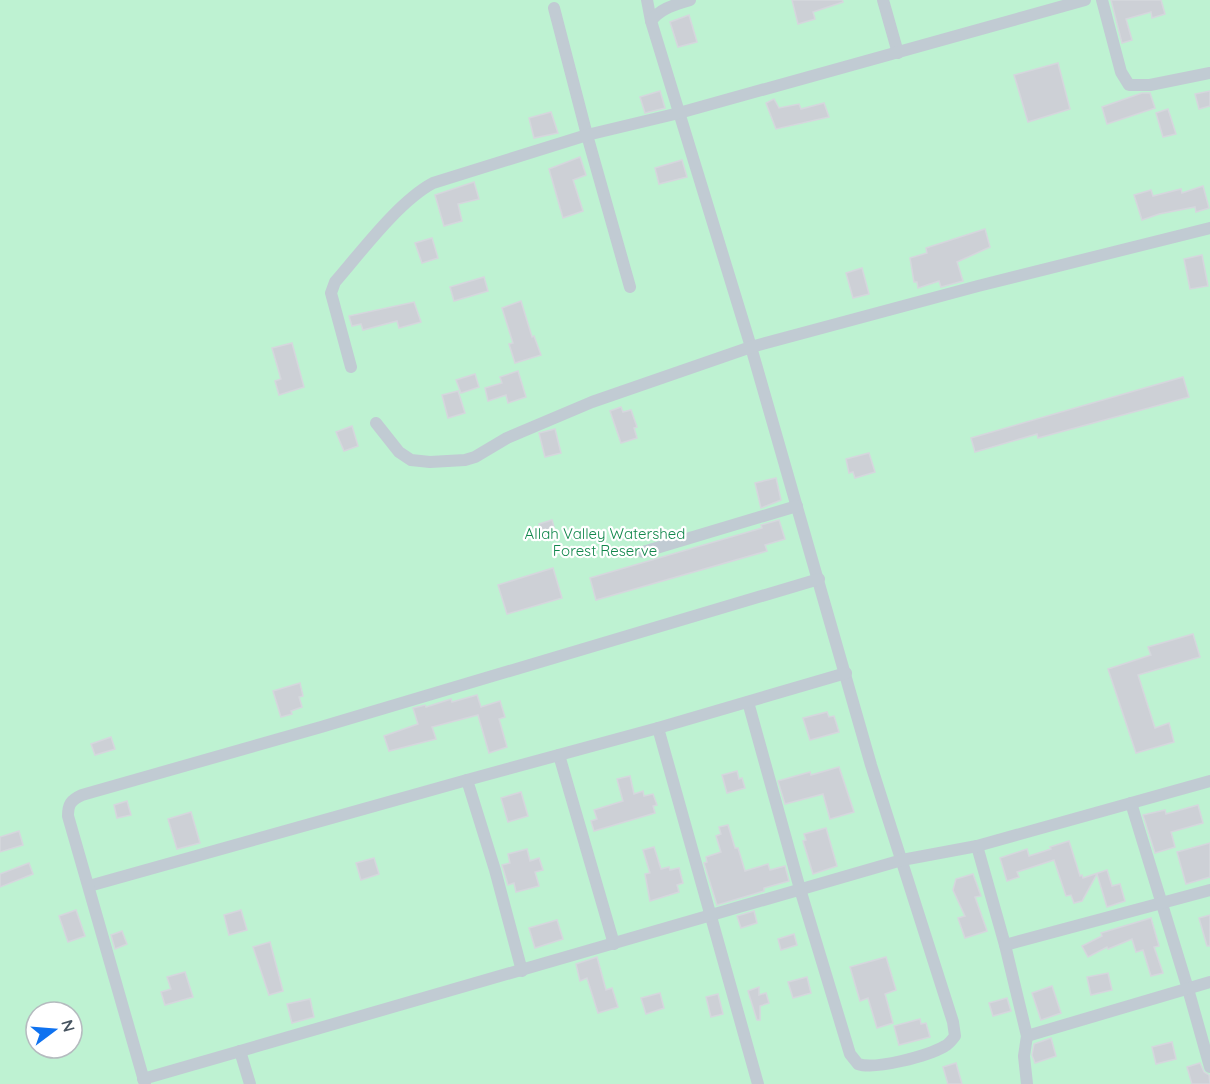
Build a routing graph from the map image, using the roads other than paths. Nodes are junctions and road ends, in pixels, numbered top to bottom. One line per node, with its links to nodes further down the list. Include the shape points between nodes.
1 (647, 0): 7 (street)
2 (690, 0): 7 (street, via 657,13)
3 (883, 0): 8 (street)
4 (1085, 0): 8 (street)
5 (1102, 0): 9 (street, via 1120,72 1129,85 1150,85)
6 (554, 8): 11 (street)
7 (651, 21): 10 (street)
8 (898, 53): 10 (street)
9 (1210, 73)
10 (679, 113): 11 (street); 14 (street)
11 (587, 135): 13 (street); 15 (street, via 433,183 405,204 332,288)
12 (1210, 228): 14 (street)
13 (630, 287)
14 (751, 347): 16 (street, via 592,402 465,460 411,460 399,452); 17 (street)
15 (351, 367)
16 (376, 423)
17 (797, 506): 18 (street); 19 (street)
18 (643, 552)
19 (819, 579): 20 (street); 29 (street, via 82,795 72,800 68,816)
20 (846, 673): 21 (street); 28 (street)
21 (748, 702): 22 (street); 30 (street)
22 (658, 728): 23 (street); 33 (street)
23 (559, 755): 24 (street); 34 (street)
24 (467, 780): 29 (street); 36 (street)
25 (1210, 781): 26 (street)
26 (1131, 803): 27 (street); 32 (street)
27 (977, 846): 28 (street); 35 (street)
28 (902, 860): 30 (street); 30 (street, via 955,1036 944,1047 901,1061 865,1067 850,1054)
29 (89, 886): 42 (street)
30 (800, 889): 33 (street)
31 (1210, 890): 32 (street)
32 (1161, 904): 35 (street); 38 (street)
33 (710, 916): 34 (street); 44 (street)
34 (614, 944): 36 (street)
35 (1005, 945): 39 (street)
36 (522, 971): 40 (street)
37 (1210, 982): 38 (street)
38 (1188, 989): 39 (street); 41 (street)
39 (1027, 1036): 45 (street)
40 (240, 1051): 42 (street); 43 (street)
41 (1210, 1068)
42 (144, 1082)
43 (250, 1084)
44 (758, 1084)
45 (1027, 1084)

